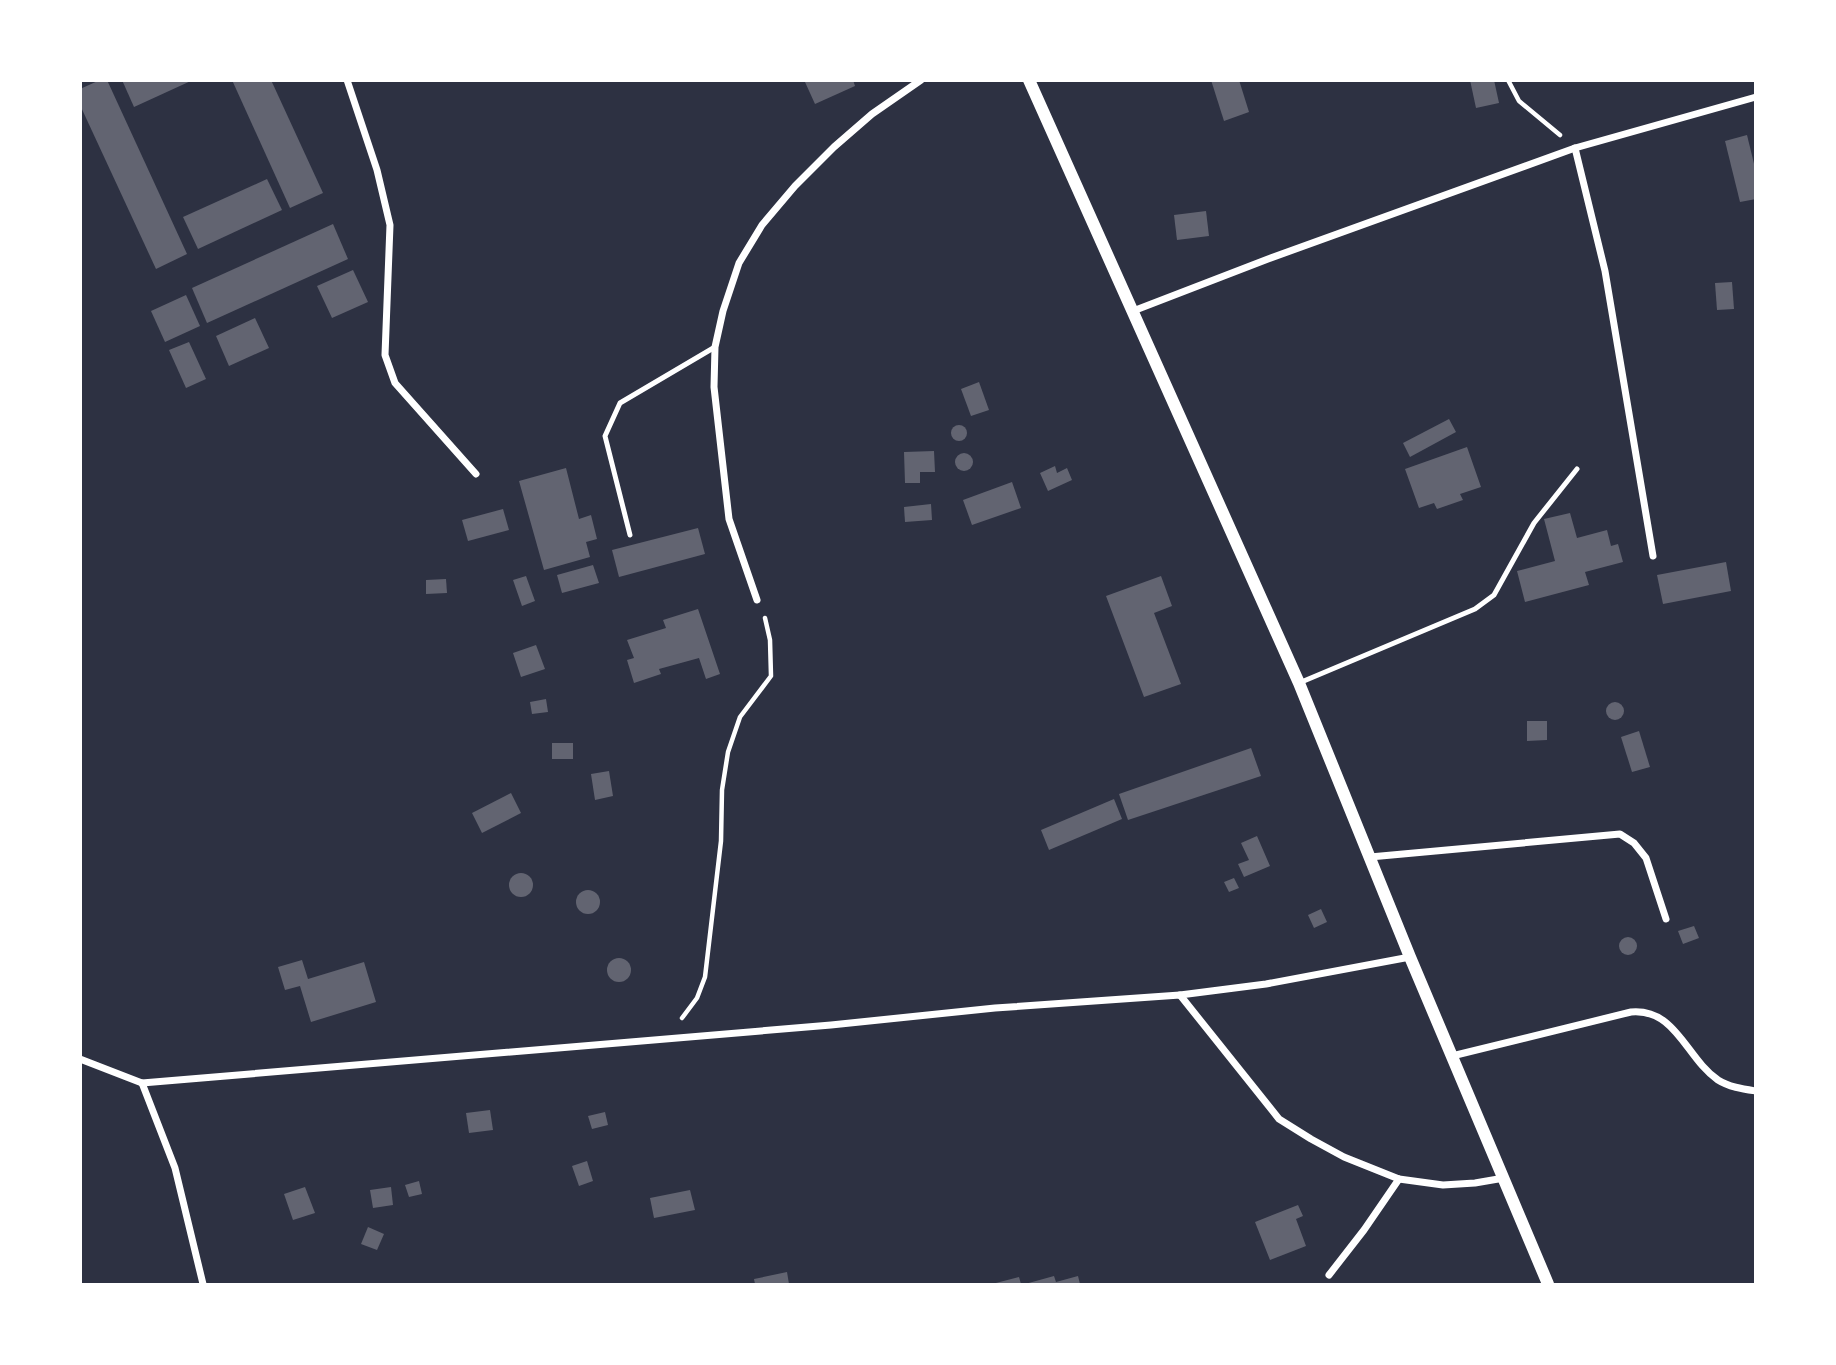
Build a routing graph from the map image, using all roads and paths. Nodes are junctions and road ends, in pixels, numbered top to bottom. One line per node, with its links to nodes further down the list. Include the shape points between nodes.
1 (347, 80): 10 (street, via 390,225 385,355 395,383)
2 (921, 80): 8 (street, via 834,146 762,225 739,263)
3 (1029, 80): 7 (street)
4 (1508, 80): 6 (path, via 1519,101)
5 (1755, 97): 6 (street)
6 (1575, 148): 7 (street); 12 (street, via 1605,271)
7 (1133, 312): 14 (street)
8 (715, 347): 11 (lane, via 620,403 606,436); 13 (street, via 714,387 729,519)
9 (1577, 469): 14 (lane, via 1534,523 1494,595 1475,609)
10 (476, 474)
11 (630, 535)
12 (1653, 556)
13 (757, 600): 19 (path, via 770,640 771,676 740,717 728,752 705,977 688,1011)
14 (1299, 682): 15 (street)
15 (1370, 858): 16 (street, via 1620,834 1646,858); 17 (street)
16 (1666, 919)
17 (1410, 957): 18 (street); 20 (street)
18 (1180, 995): 19 (street); 25 (street, via 1279,1119 1344,1157)
19 (662, 1040): 22 (street)
20 (1452, 1056): 23 (street, via 1644,1011 1667,1023 1720,1081); 24 (street)
21 (80, 1059): 22 (street)
22 (142, 1083): 27 (street, via 175,1168)
23 (1755, 1091)
24 (1504, 1178): 25 (street, via 1443,1185); 28 (street)
25 (1399, 1179): 26 (street)
26 (1329, 1275)
27 (203, 1284)
28 (1548, 1284)

